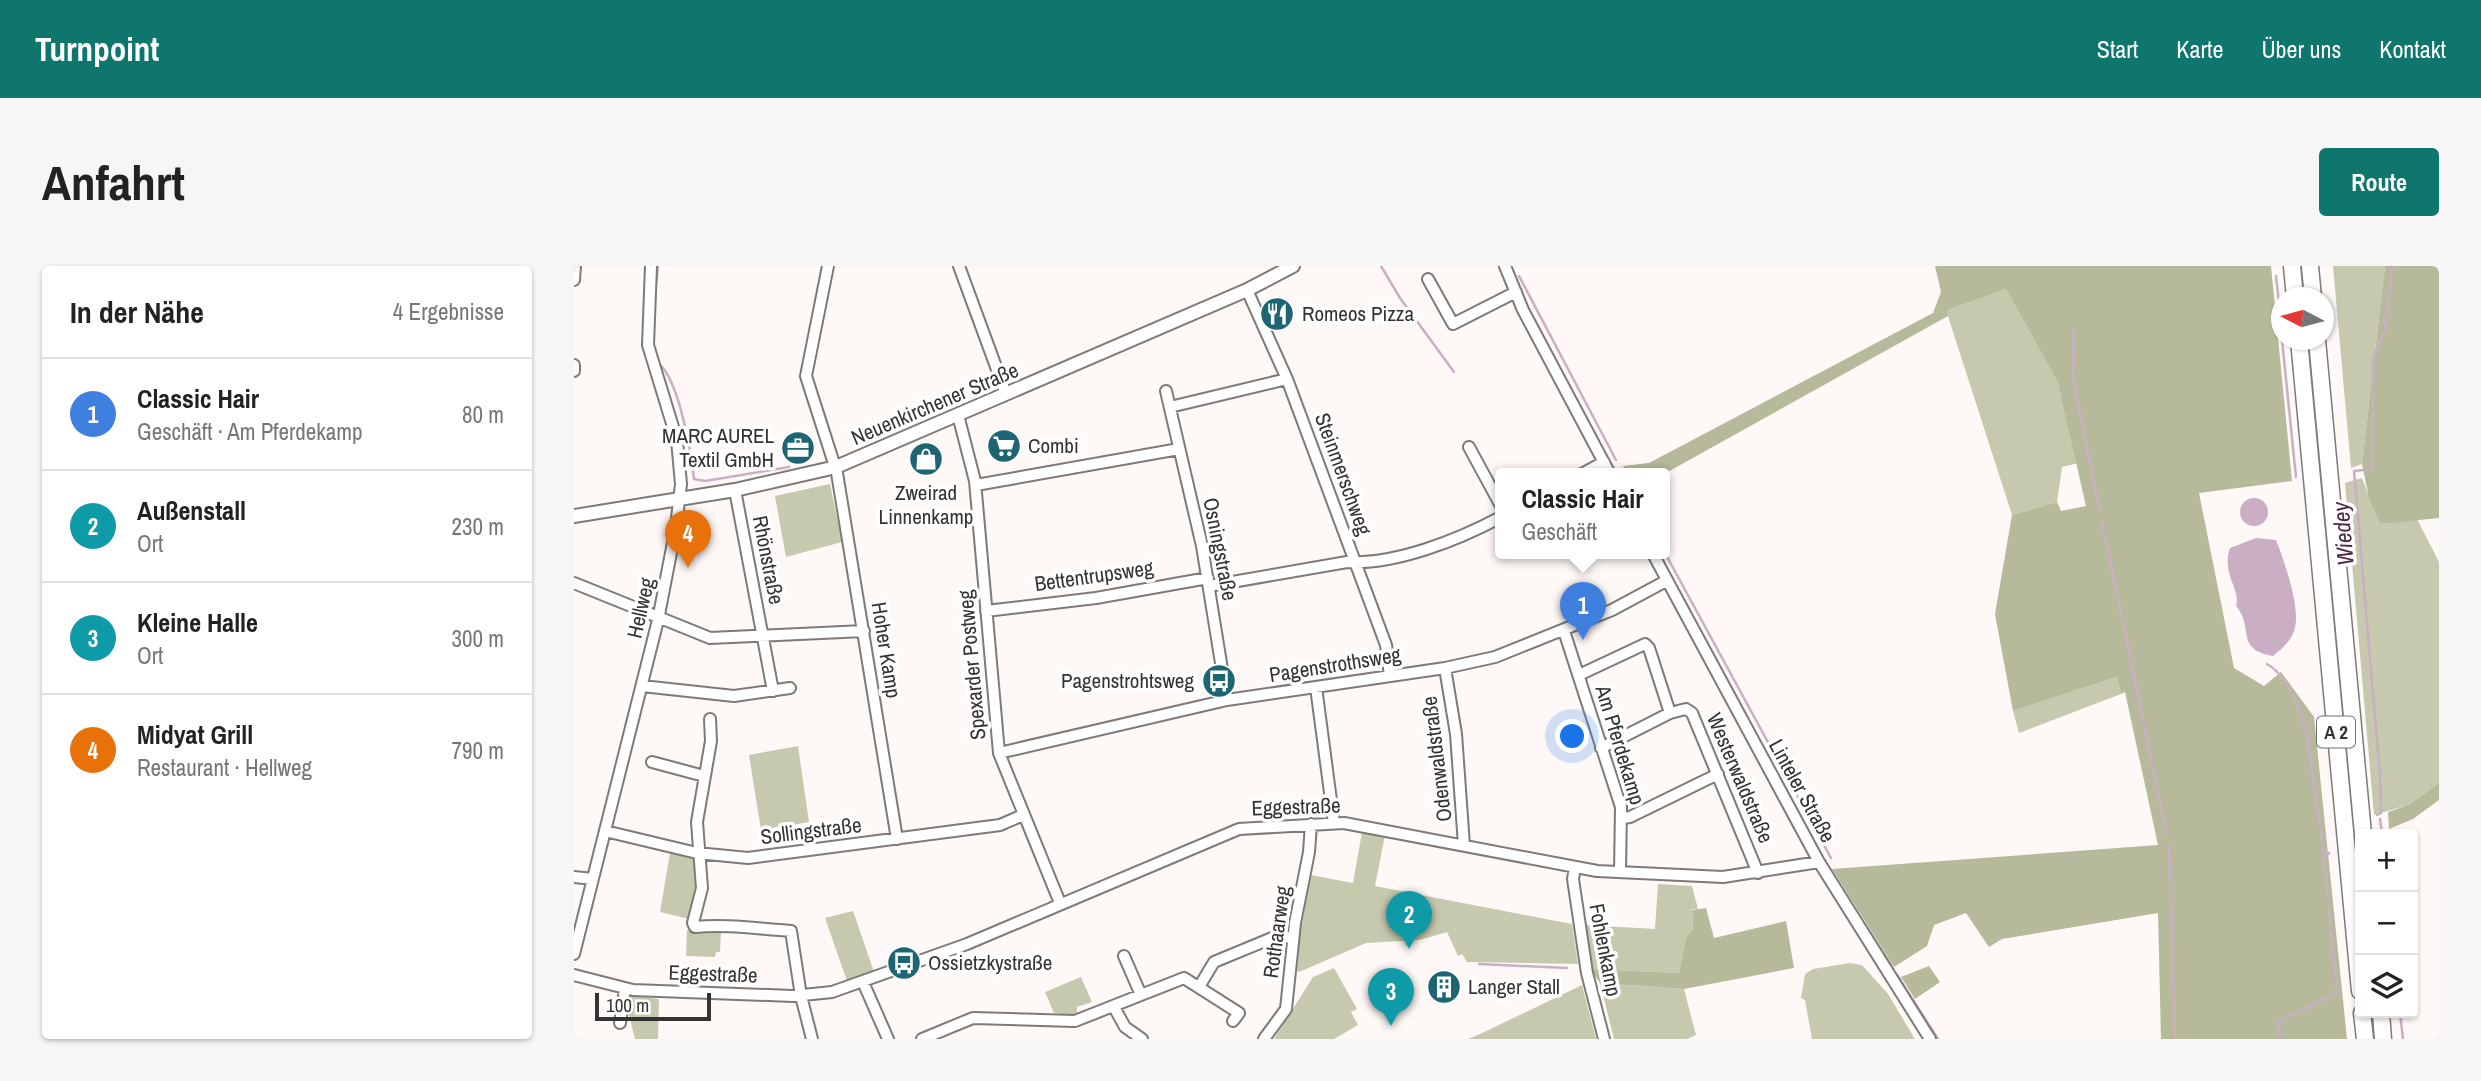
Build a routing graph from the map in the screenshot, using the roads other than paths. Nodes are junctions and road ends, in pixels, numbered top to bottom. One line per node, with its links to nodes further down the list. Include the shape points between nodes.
1 (575, 266): 10 (street)
2 (651, 266): 33 (street, Hellweg, via 648,345 677,440)
3 (828, 266): 27 (street, Hoher Kamp, via 806,376)
4 (959, 266): 21 (street)
5 (1293, 266): 13 (main road, Neuenkirchener Straße)
6 (1505, 266): 14 (street)
7 (2292, 266): 11 (highway)
8 (2310, 266): 12 (highway)
9 (1428, 279): 14 (street, via 1453,324)
10 (574, 280)
11 (2294, 287)
12 (2312, 287)
13 (1247, 290): 19 (street, Steinmerschweg); 21 (main road, Neuenkirchener Straße)
14 (1516, 292): 26 (street)
15 (2299, 350): 79 (highway, A 2)
16 (2318, 350): 65 (highway, A 2)
17 (574, 365): 18 (street)
18 (574, 371)
19 (1287, 379): 22 (street); 37 (street, Steinmerschweg)
20 (1166, 391): 22 (street, Osningstraße)
21 (1006, 394): 23 (main road, Neuenkirchener Straße)
22 (1170, 407): 25 (street, Osningstraße)
23 (958, 415): 27 (main road, Neuenkirchener Straße); 30 (street, Spexarder Postweg)
24 (1469, 447): 32 (street)
25 (1179, 449): 30 (street); 39 (street, Osningstraße)
26 (1604, 462): 28 (street); 29 (street)
27 (836, 467): 31 (main road, Neuenkirchener Straße); 43 (street, Hoher Kamp)
28 (1593, 468)
29 (1607, 468)
30 (976, 485): 41 (street, Spexarder Postweg)
31 (735, 491): 33 (main road, Neuenkirchener Straße); 45 (street, Rhönstraße)
32 (1495, 495)
33 (679, 498): 34 (main road, Neuenkirchener Straße); 42 (street, Hellweg)
34 (574, 516)
35 (1495, 520): 37 (street, Bettentrupsweg, via 1440,544)
36 (1655, 559): 38 (street, Linteler Straße)
37 (1355, 562): 39 (street, Bettentrupsweg); 48 (street, Steinmerschweg, via 1386,645)
38 (1666, 581): 44 (street, Pagenstrothsweg); 70 (street, Linteler Straße)
39 (1208, 582): 41 (street, Bettentrupsweg); 53 (street, Osningstraße)
40 (576, 588): 42 (street)
41 (986, 611): 57 (street, Spexarder Postweg)
42 (658, 620): 45 (street, via 710,638); 49 (street, Hellweg)
43 (864, 631): 45 (street); 67 (street, Hoher Kamp)
44 (1564, 631): 46 (street, Pagenstrothsweg, via 1506,653); 47 (street, Am Pferdekamp)
45 (764, 637): 52 (street, Rhönstraße)
46 (1445, 668): 48 (street, Pagenstrothsweg); 68 (street, Odenwaldstraße, via 1456,734)
47 (1578, 675): 54 (street, via 1645,644); 56 (street, Am Pferdekamp)
48 (1391, 676): 50 (street, Pagenstrothsweg)
49 (642, 685): 52 (street, via 734,696); 66 (street, Hellweg)
50 (1316, 687): 53 (street, Pagenstrothsweg); 63 (street)
51 (790, 688): 52 (street)
52 (773, 691)
53 (1227, 700): 57 (street, Pagenstrothsweg)
54 (1670, 713): 56 (street); 59 (street, Westerwaldstraße, via 1686,709 1692,713)
55 (710, 719): 60 (street)
56 (1601, 748): 62 (street, Am Pferdekamp)
57 (999, 753): 61 (street, Spexarder Postweg)
58 (652, 762): 60 (street)
59 (1718, 774): 62 (street); 73 (street, Westerwaldstraße)
60 (704, 776): 69 (street)
61 (1023, 815): 67 (street, Sollingstraße, via 1000,825); 76 (street, Spexarder Postweg)
62 (1623, 818): 72 (street, Am Pferdekamp)
63 (1334, 823): 64 (street, Eggestraße); 68 (street, Eggestraße)
64 (1311, 824): 76 (street, Eggestraße, via 1228,831); 77 (street, Rothaarweg)
65 (2363, 829)
66 (605, 831): 69 (street, Sollingstraße); 75 (street, Hellweg)
67 (897, 839): 69 (street, Sollingstraße, via 761,857)
68 (1464, 845): 71 (street, Eggestraße)
69 (697, 853): 86 (street, via 702,888 695,927 729,924 738,929 791,931)
70 (1819, 862): 73 (street, Eggestraße); 98 (street, Linteler Straße)
71 (1575, 868): 72 (street, Eggestraße); 97 (street, Fohlenkamp, via 1587,973)
72 (1620, 872): 73 (street, Eggestraße, via 1723,877)
73 (1758, 873)
74 (574, 877): 75 (street)
75 (593, 879): 78 (street, Hellweg)
76 (1060, 903): 82 (street, Eggestraße)
77 (1293, 937): 83 (street, via 1272,938 1214,962); 96 (street, Rothaarweg, via 1286,1009)
78 (574, 954)
79 (2357, 955)
80 (1124, 956): 85 (street)
81 (574, 975): 84 (street, Eggestraße)
82 (863, 982): 86 (street, Eggestraße); 93 (street)
83 (1199, 987): 85 (street, via 1184,978); 90 (street, via 1239,1013)
84 (625, 989): 86 (street, Eggestraße); 91 (street)
85 (1141, 995): 87 (street)
86 (801, 996): 92 (street)
87 (1114, 1007): 94 (street, via 1075,1021 967,1019); 95 (street, via 1125,1027)
88 (2363, 1018): 99 (highway)
89 (2381, 1018): 100 (highway)
90 (1234, 1021)
91 (620, 1023)
92 (812, 1039)
93 (888, 1039)
94 (922, 1039)
95 (1142, 1039)
96 (1264, 1039)
97 (1604, 1039)
98 (1930, 1039)
99 (2365, 1039)
100 (2383, 1039)

